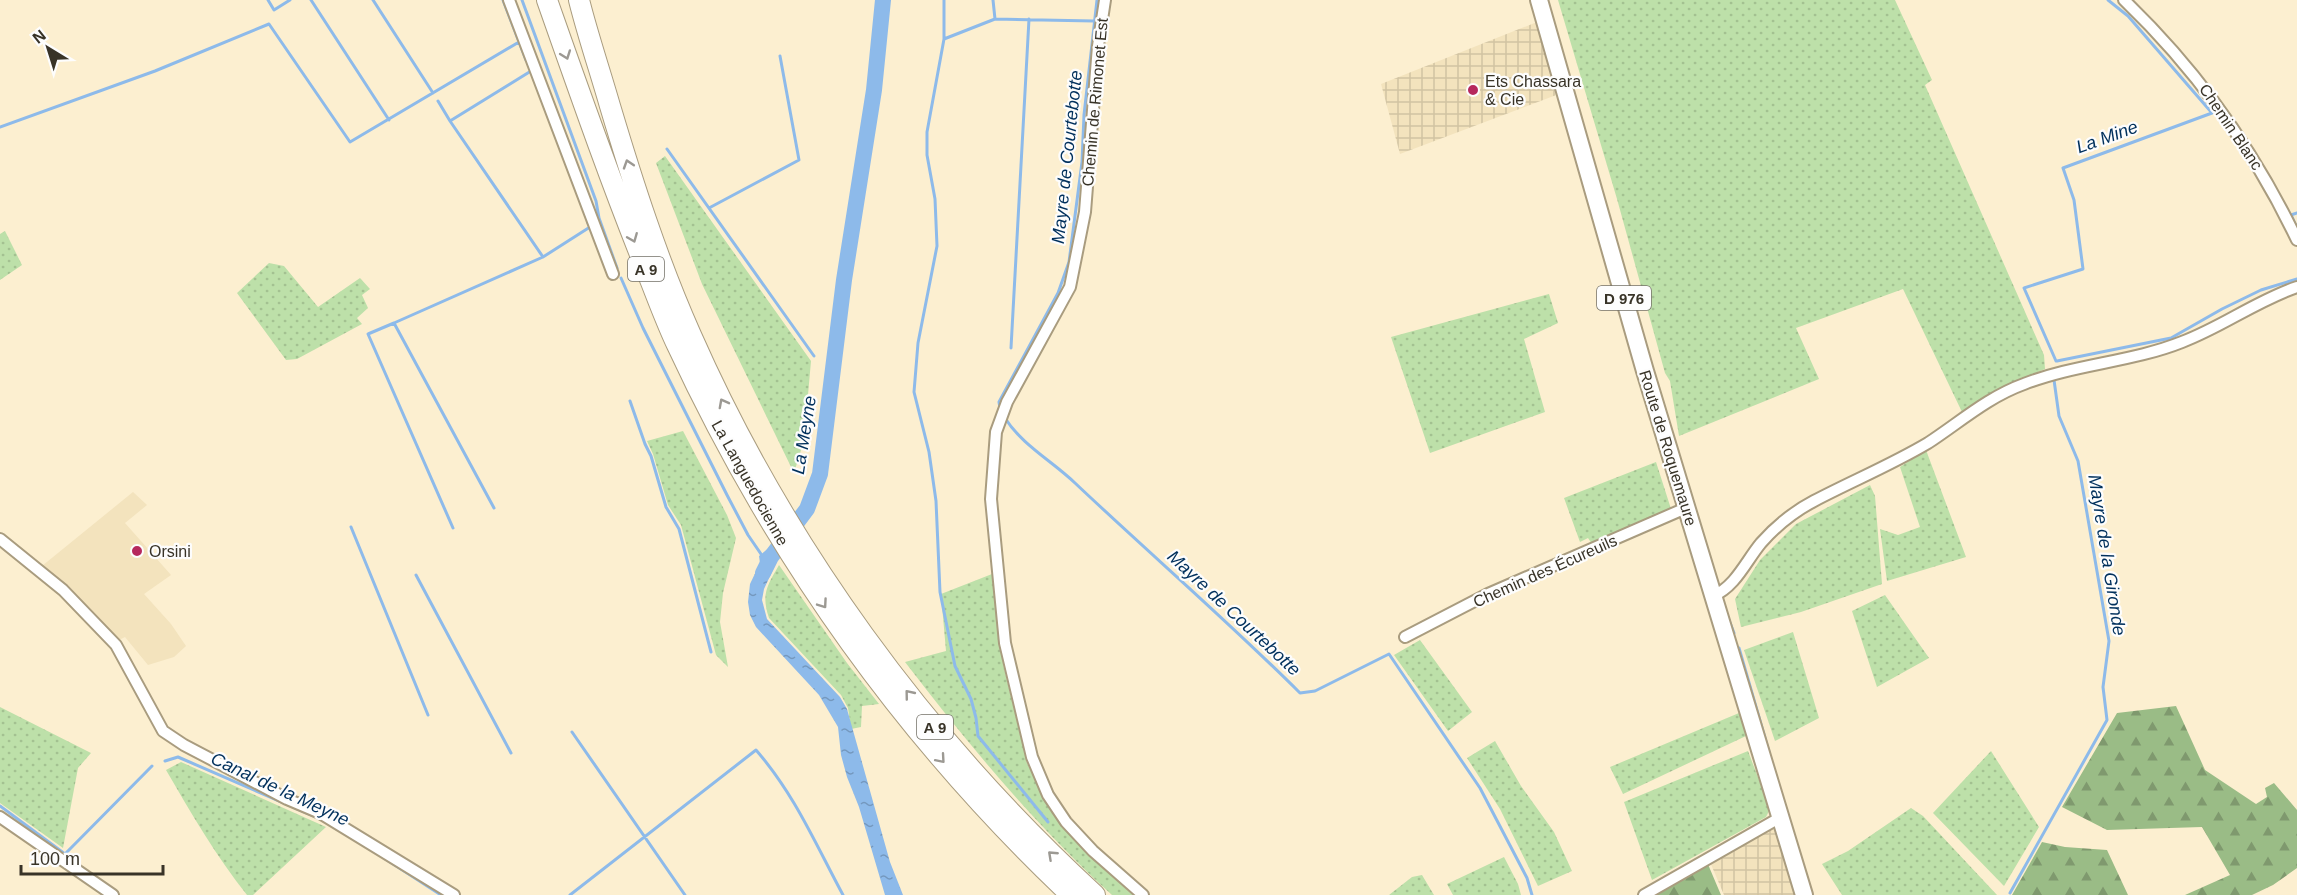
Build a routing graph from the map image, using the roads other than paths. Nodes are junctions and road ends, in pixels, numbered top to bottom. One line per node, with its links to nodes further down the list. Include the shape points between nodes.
1 (509, 0): 8 (street)
2 (547, 0): 11 (highway, La Languedocienne / A 9, one-way to 11, via 621,207 676,343 740,471)
3 (579, 0): 11 (highway, La Languedocienne / A 9, one-way to 3, via 673,293 640,203)
4 (1105, 0): 22 (street, Chemin de Rimonet Est, via 1085,212 1070,287 1007,402 996,432 991,500 1005,643 1032,757 1048,795 1066,822)
5 (1539, 0): 10 (main road, Route de Roquemaure / D 976)
6 (2124, 0): 7 (street, Chemin Blanc, via 2198,78 2223,111)
7 (2297, 240)
8 (613, 274)
9 (2297, 288): 14 (street, via 2274,295 2182,342 2049,375 1998,396 1875,473 1792,515 1761,543 1730,585)
10 (1686, 508): 14 (main road, Route de Roquemaure / D 976); 15 (street, Chemin des Écureuils, via 1488,594)
11 (777, 518): 13 (highway, La Languedocienne / A 9)
12 (0, 539): 19 (street, via 63,590 116,645 163,731 320,813)
13 (795, 547): 20 (highway, La Languedocienne / A 9, one-way to 20, via 861,657 935,753 986,811); 21 (highway, La Languedocienne / A 9, one-way to 13, via 1040,844 948,743)
14 (1713, 596): 17 (main road, Route de Roquemaure / D 976)
15 (1405, 636)
16 (0, 817): 18 (street)
17 (1781, 817): 23 (street); 24 (main road, Route de Roquemaure / D 976)
18 (113, 895)
19 (454, 895)
20 (1071, 895)
21 (1095, 895)
22 (1143, 895)
23 (1644, 895)
24 (1804, 895)

